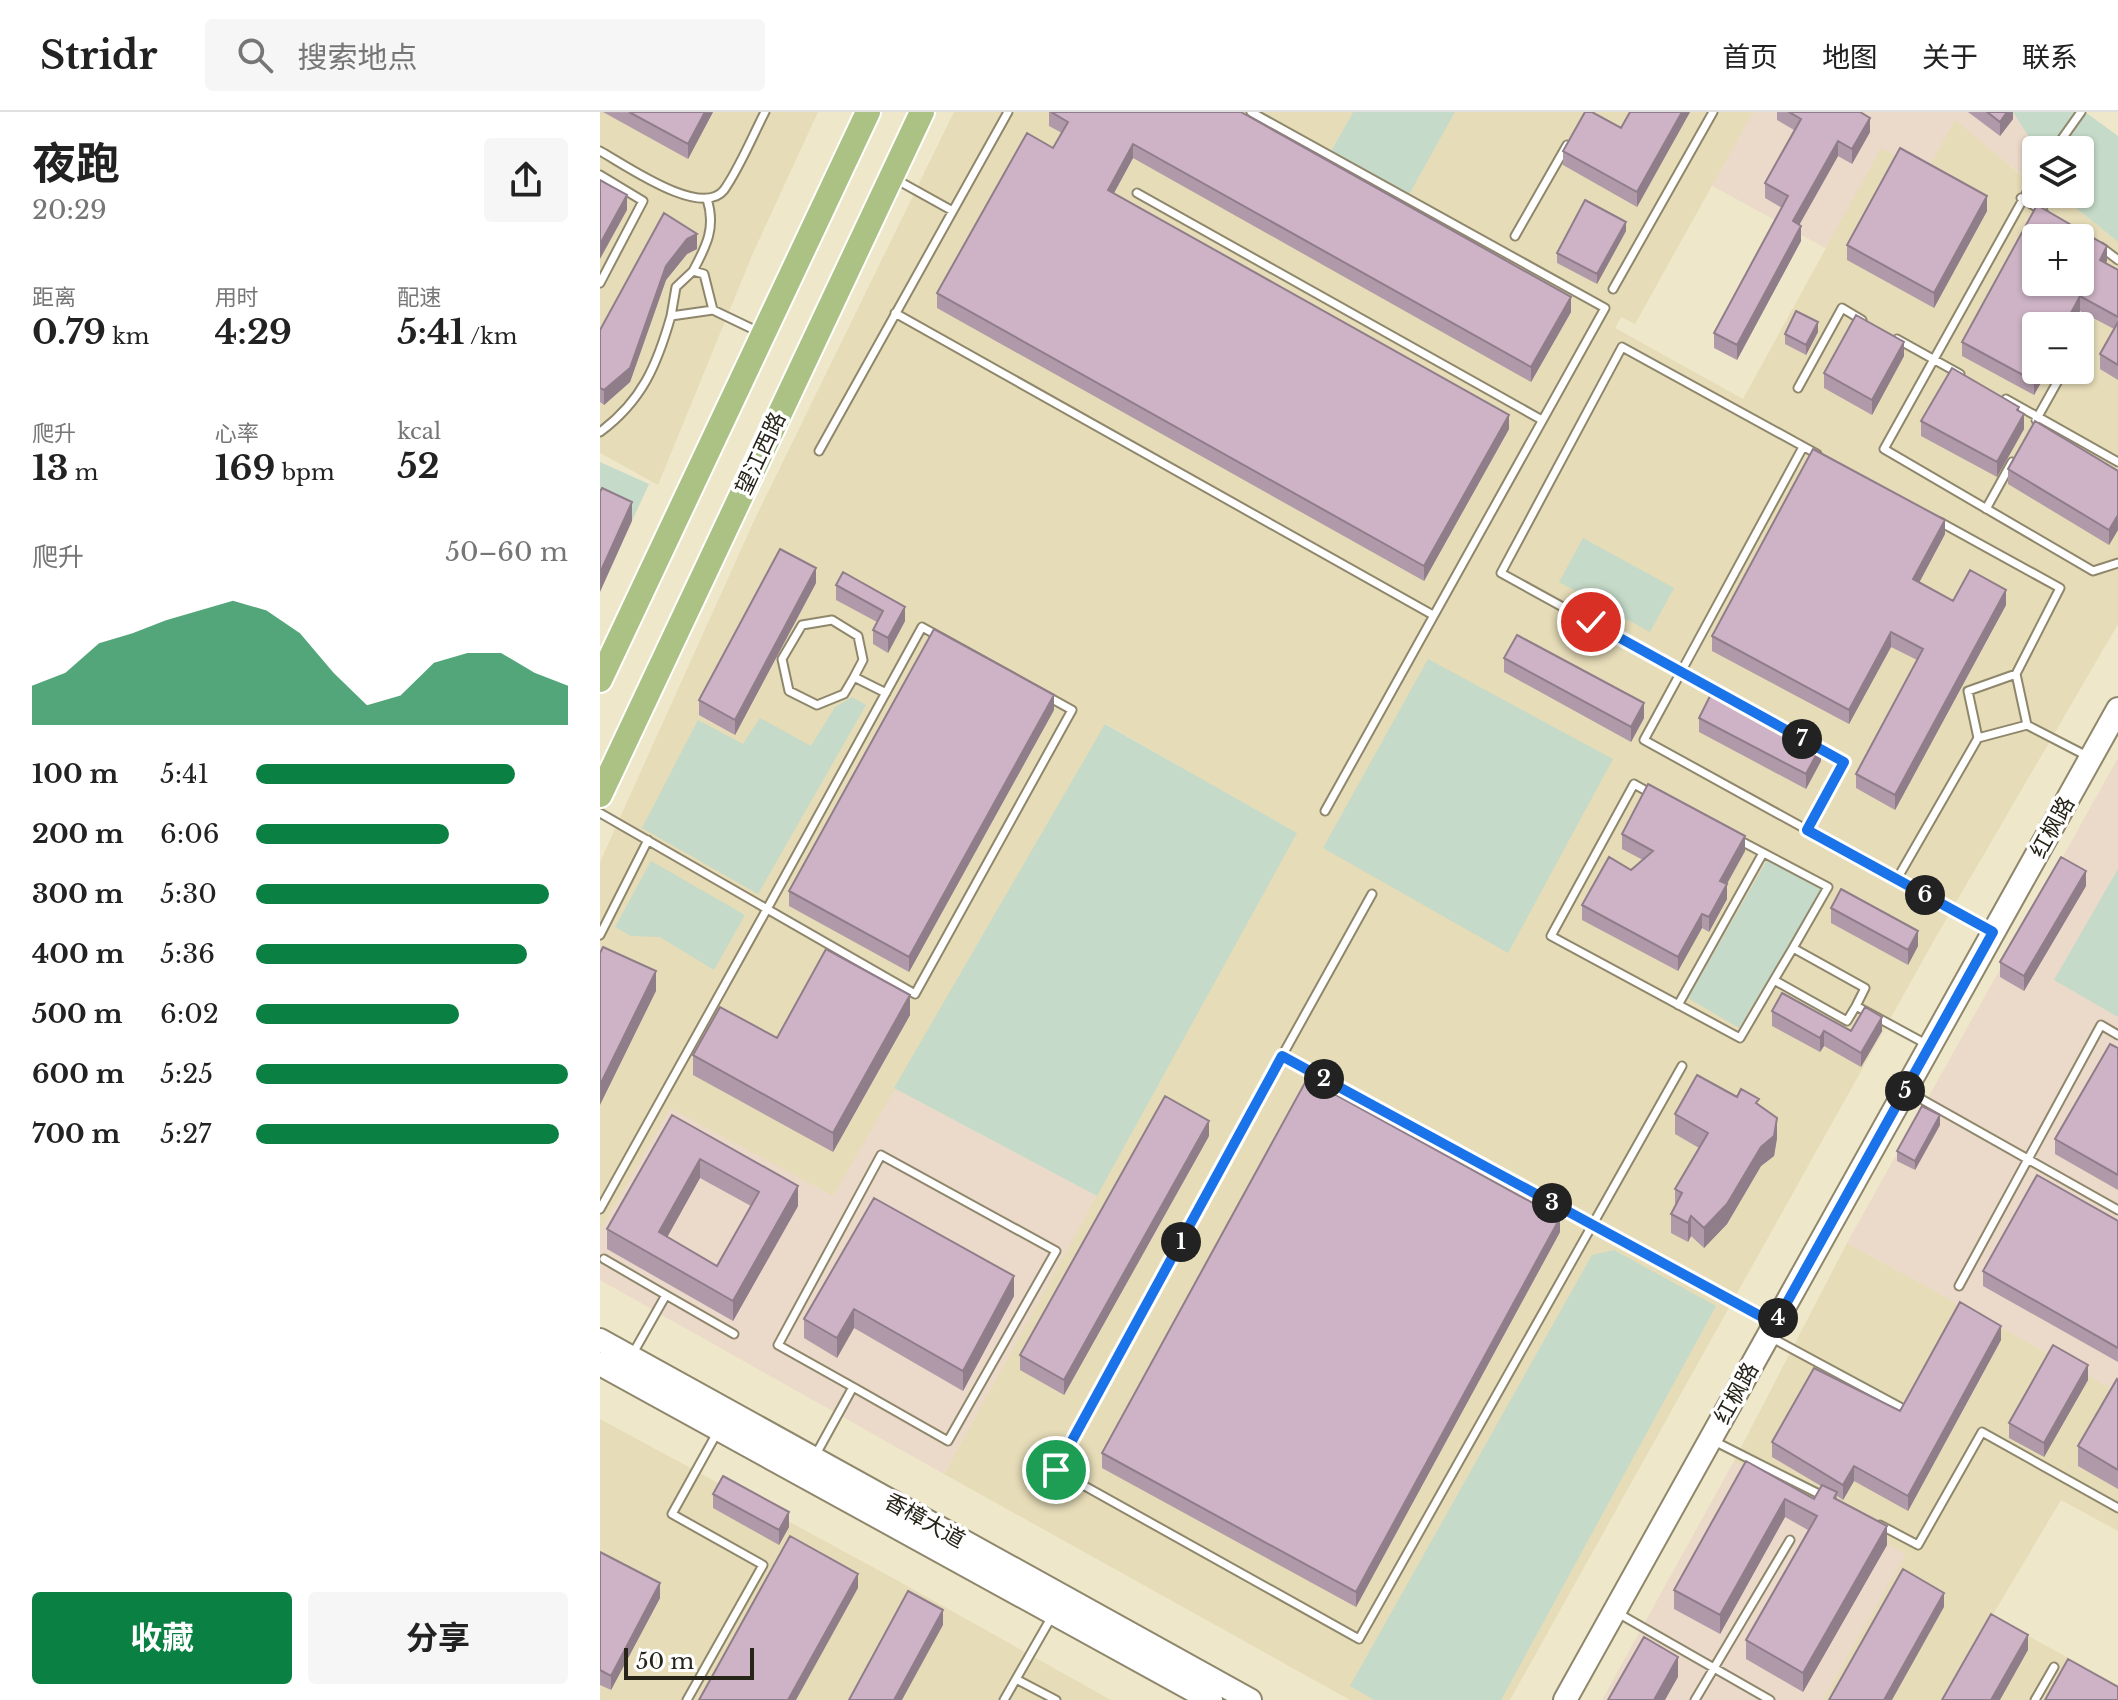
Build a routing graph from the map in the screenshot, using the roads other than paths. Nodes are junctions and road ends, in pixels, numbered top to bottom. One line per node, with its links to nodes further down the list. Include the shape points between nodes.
1 (765, 112): 15 (lane, via 722,192)
2 (868, 112): 28 (main road)
3 (922, 112): 12 (main road, 望江西路)
4 (1008, 112): 16 (lane)
5 (1251, 112): 36 (lane, via 1605,308)
6 (1713, 112): 23 (lane)
7 (2081, 112): 8 (lane)
8 (2064, 136)
9 (1570, 140): 18 (lane)
10 (600, 151): 15 (lane, via 686,198)
11 (600, 175): 22 (lane, via 643,201)
12 (891, 177): 16 (lane); 59 (main road, 望江西路)
13 (1137, 193): 36 (lane)
14 (2021, 198): 17 (lane); 30 (lane)
15 (707, 199): 21 (lane, via 713,218 708,244)
16 (951, 210): 25 (lane)
17 (2058, 220)
18 (1515, 236)
19 (2095, 243): 20 (lane)
20 (2118, 260)
21 (693, 271): 24 (lane, via 704,274); 26 (lane, via 676,287)
22 (600, 283)
23 (1613, 289)
24 (713, 310): 26 (lane); 28 (lane)
25 (895, 313): 40 (lane); 47 (lane)
26 (671, 316): 38 (lane, via 645,388)
27 (1868, 323): 33 (lane, via 1842,308)
28 (763, 334): 51 (main road)
29 (1894, 337): 30 (lane)
30 (1933, 359): 31 (lane); 44 (lane, via 1884,449)
31 (1972, 381)
32 (2056, 384): 35 (lane)
33 (1798, 388)
34 (1998, 395): 35 (lane)
35 (2038, 417): 37 (lane); 43 (lane)
36 (1542, 420): 47 (lane)
37 (2030, 430)
38 (600, 432)
39 (1803, 447): 42 (lane); 48 (lane); 48 (lane, via 1622,347 1501,573)
40 (819, 451)
41 (2016, 456): 44 (lane)
42 (1830, 462)
43 (2118, 462)
44 (1986, 509): 46 (lane, via 2093,571)
45 (1925, 514): 49 (lane, via 2060,588)
46 (2118, 563)
47 (1433, 615): 61 (lane)
48 (1681, 672): 53 (lane); 63 (lane, via 1644,740)
49 (2016, 674): 55 (lane); 56 (lane, via 1968,691)
50 (854, 677): 50 (lane, via 863,660 858,636 832,620 802,625 782,659 789,691 817,705 844,694); 52 (lane)
51 (600, 680)
52 (886, 693): 69 (lane); 69 (lane, via 922,627 1072,710 915,994)
53 (1735, 702)
54 (2118, 709): 58 (main road, 红枫路)
55 (2027, 725): 56 (lane); 58 (lane)
56 (1978, 738): 67 (lane)
57 (1803, 740): 63 (lane, via 1844,762)
58 (2091, 758): 70 (main road, 红枫路)
59 (600, 795)
60 (1659, 798): 74 (lane, via 1634,784 1551,936)
61 (1325, 811)
62 (600, 813): 65 (lane)
63 (1807, 830): 67 (lane)
64 (1724, 832): 66 (lane)
65 (648, 840): 69 (lane); 71 (lane)
66 (1763, 853): 72 (lane, via 1828,887); 74 (lane)
67 (1897, 879): 70 (lane)
68 (1372, 894): 78 (lane)
69 (767, 909): 82 (lane)
70 (1993, 932): 77 (main road, 红枫路)
71 (600, 935)
72 (1793, 948): 73 (lane); 75 (lane, via 1865,988)
73 (1774, 980): 74 (lane, via 1740,1038); 75 (lane, via 1847,1021)
74 (1678, 1005)
75 (1856, 1006): 77 (lane)
76 (2118, 1035): 81 (lane, via 2101,1025)
77 (1930, 1046): 80 (main road, 红枫路)
78 (1282, 1056): 84 (lane); 84 (lane, via 1056,1470 1359,1639)
79 (1682, 1066): 84 (lane)
80 (1905, 1090): 81 (lane); 88 (main road, 红枫路)
81 (2027, 1159): 83 (lane); 86 (lane)
82 (600, 1209)
83 (2118, 1210)
84 (1593, 1225): 88 (lane)
85 (604, 1259): 87 (lane)
86 (1959, 1286)
87 (666, 1295): 89 (lane); 91 (lane)
88 (1771, 1330): 94 (lane); 96 (main road, 红枫路)
89 (734, 1334)
90 (600, 1340): 91 (main road, 香樟大道)
91 (631, 1357): 97 (main road, 香樟大道)
92 (600, 1364): 95 (main road, 香樟大道)
93 (853, 1387): 93 (lane, via 948,1441 1056,1251 881,1155 778,1345); 97 (lane)
94 (1902, 1408)
95 (720, 1429): 103 (main road, 香樟大道); 107 (lane, via 672,1514 763,1565)
96 (1710, 1439): 98 (lane); 102 (main road, 红枫路)
97 (814, 1458): 111 (main road, 香樟大道)
98 (1835, 1502)
99 (2118, 1508): 100 (lane, via 1982,1432 1918,1545)
100 (1876, 1523)
101 (1790, 1540): 105 (lane)
102 (1615, 1611): 105 (lane); 112 (main road, 红枫路)
103 (1054, 1612): 106 (lane); 110 (main road, 香樟大道)
104 (2054, 1667): 115 (lane)
105 (1714, 1668): 113 (lane); 114 (lane)
106 (1016, 1679): 108 (lane); 109 (lane)
107 (687, 1700)
108 (1004, 1700)
109 (1056, 1700)
110 (1211, 1700)
111 (1250, 1700)
112 (1565, 1700)
113 (1695, 1700)
114 (1770, 1700)
115 (2035, 1700)

